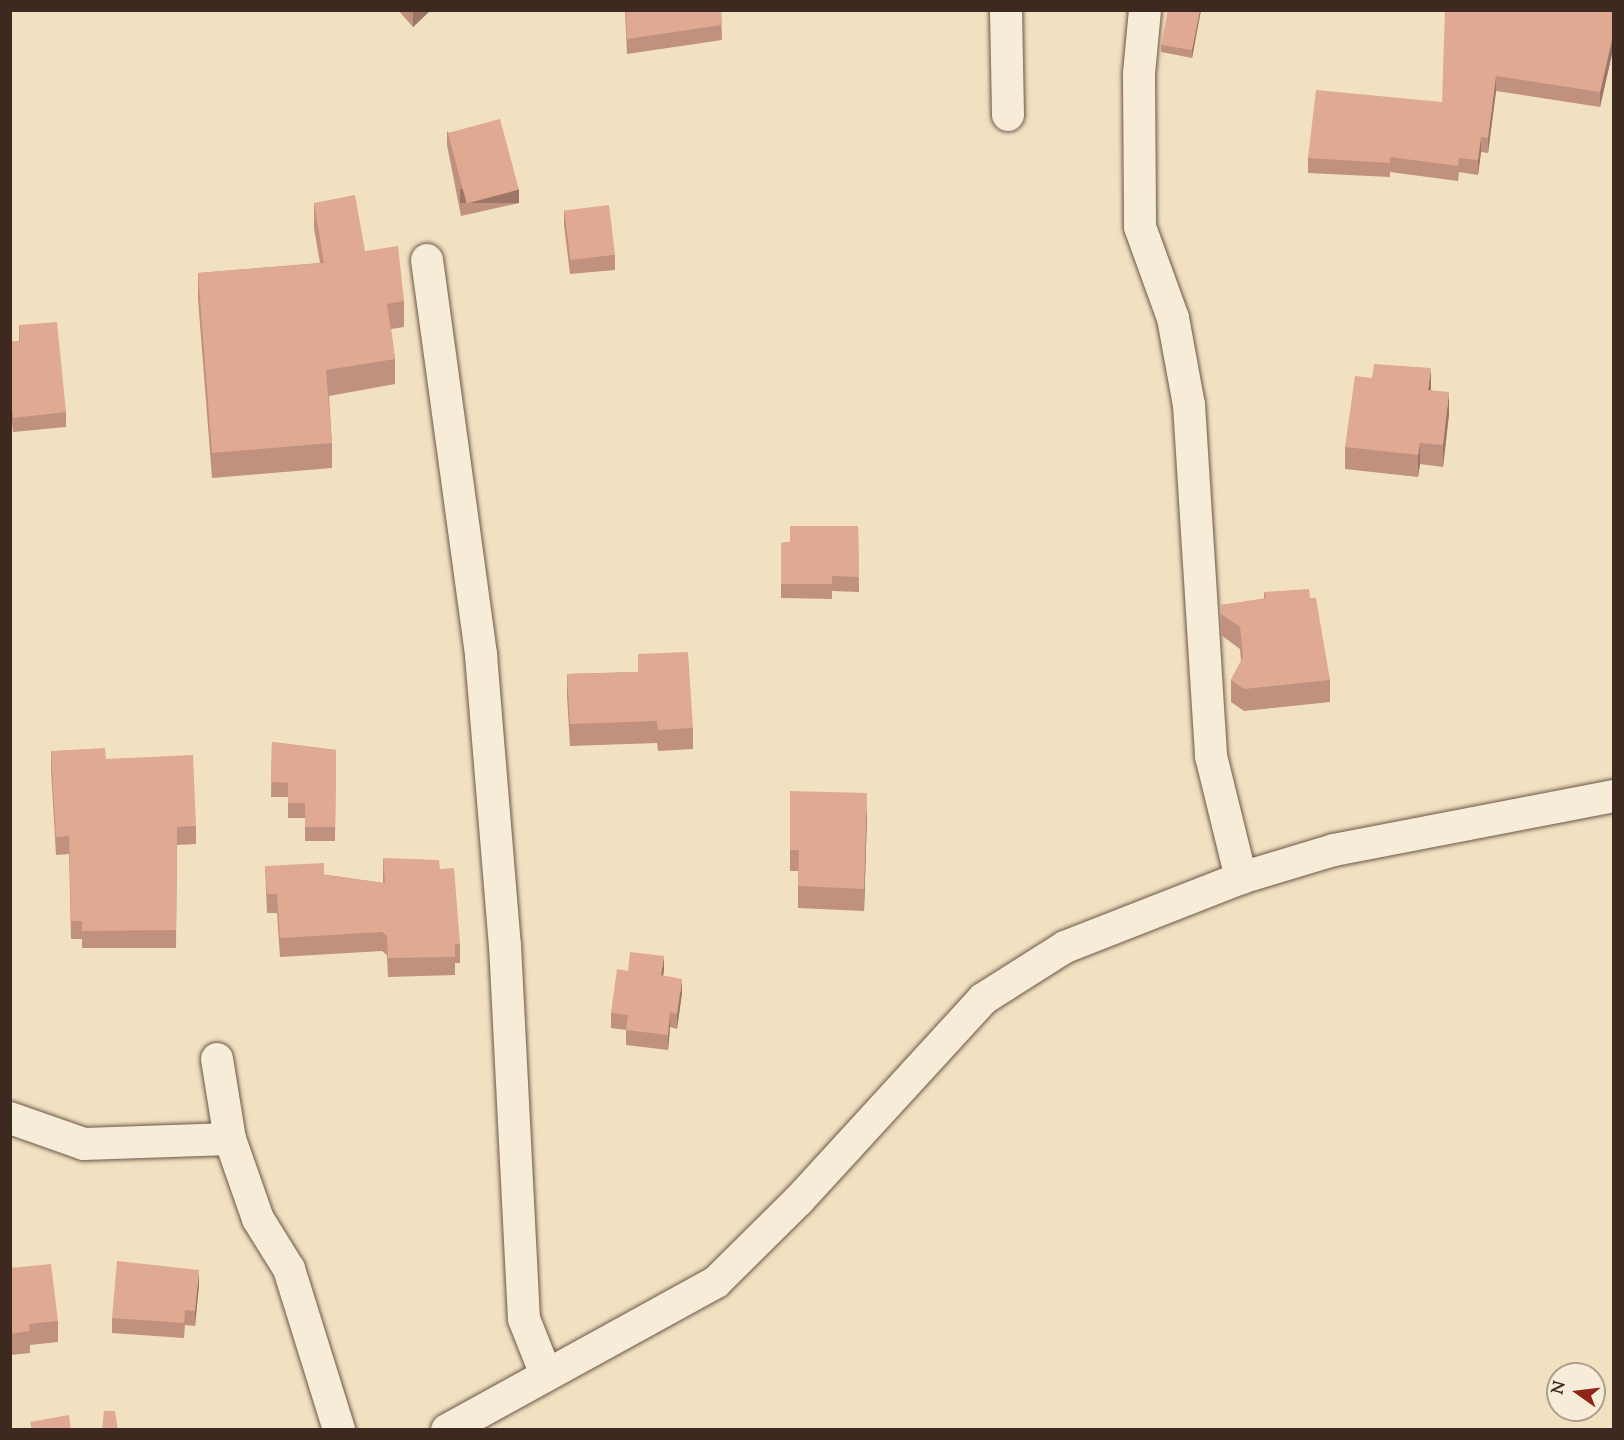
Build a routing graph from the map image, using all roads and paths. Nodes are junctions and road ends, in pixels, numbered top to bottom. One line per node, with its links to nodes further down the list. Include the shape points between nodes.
1 (1006, 10): 3 (street)
2 (1145, 10): 6 (street, via 1139,74 1140,228 1173,318 1189,405 1211,756)
3 (1008, 115)
4 (427, 260): 10 (street, via 481,655 505,945 524,1319)
5 (1614, 796): 6 (street, via 1334,850)
6 (1241, 878): 10 (street, via 1065,946 983,999 799,1200 716,1282)
7 (217, 1059): 9 (street)
8 (10, 1118): 9 (street, via 84,1144)
9 (230, 1139): 11 (street, via 258,1219 289,1269)
10 (545, 1372): 12 (street)
11 (339, 1430)
12 (447, 1430)

